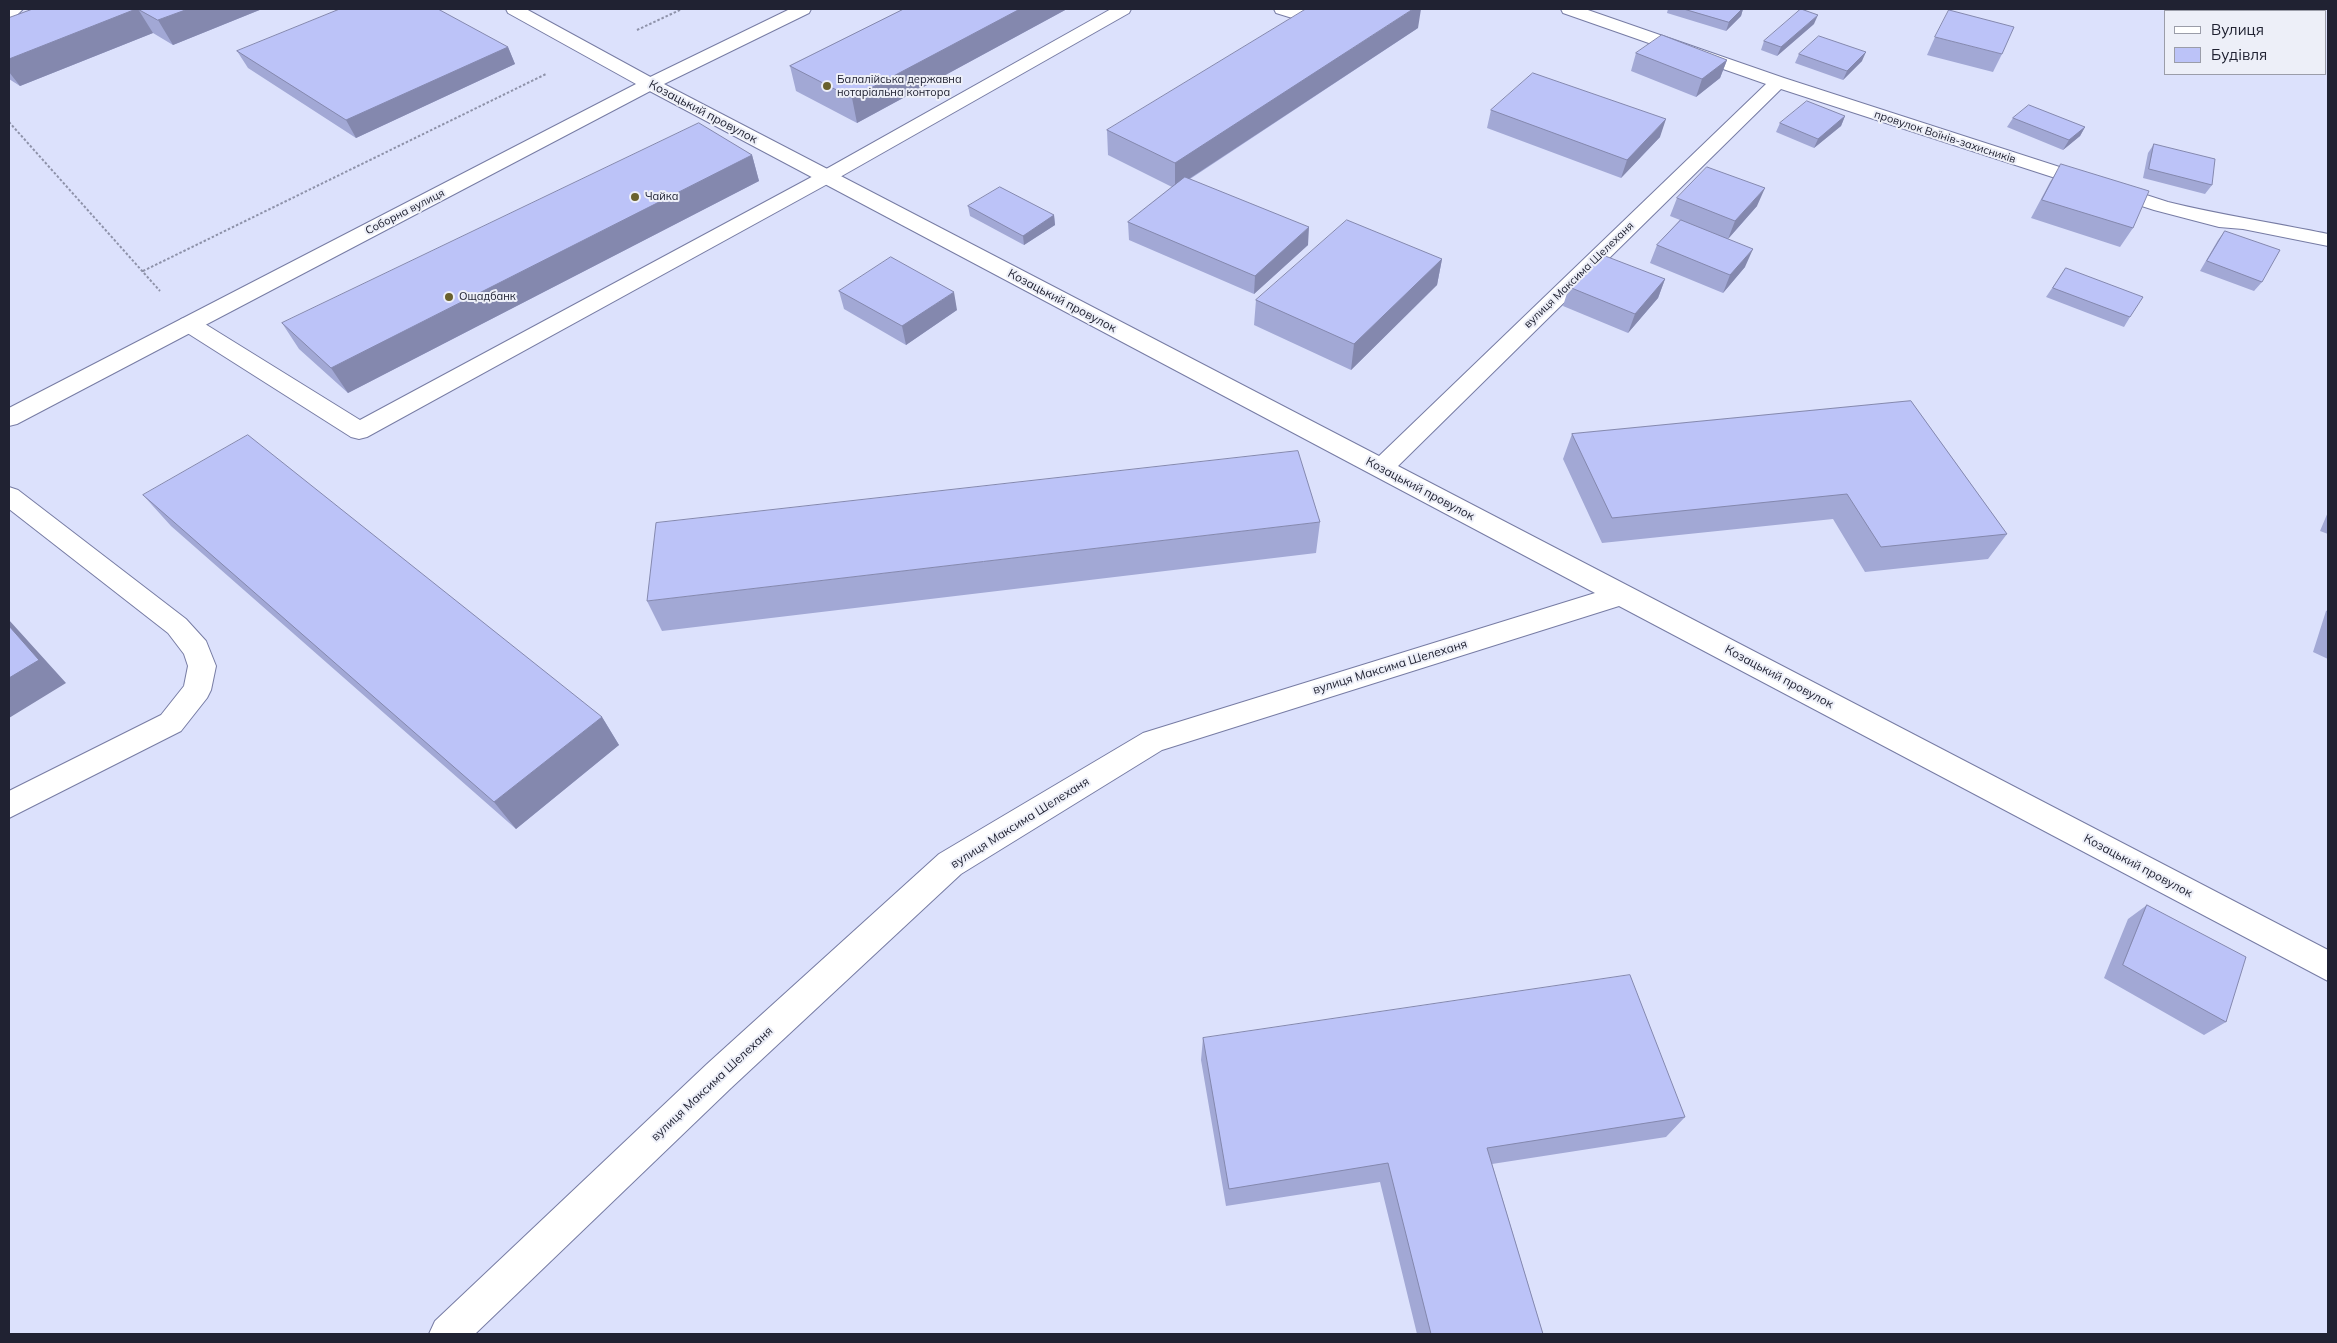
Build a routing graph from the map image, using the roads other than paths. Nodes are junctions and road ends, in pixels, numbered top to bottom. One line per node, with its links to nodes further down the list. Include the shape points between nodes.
1 (15, 9): 8 (street)
2 (514, 9): 10 (street, Козацький провулок)
3 (804, 9): 10 (street, Соборна вулиця)
4 (1123, 9): 11 (street)
5 (1282, 9): 6 (street, via 1302,16)
6 (1317, 9)
7 (1569, 9): 9 (street, провулок Воїнів-захисників)
8 (9, 13)
9 (1778, 82): 12 (street, провулок Воїнів-захисників, via 2168,208); 15 (street, вулиця Максима Шелеханя)
10 (650, 84): 11 (street, Козацький провулок); 13 (street, Соборна вулиця)
11 (826, 177): 13 (street, via 359,431); 15 (street, Козацький провулок)
12 (2328, 240)
13 (189, 324): 14 (street, Соборна вулиця)
14 (9, 418)
15 (1381, 468): 17 (street, Козацький провулок)
16 (9, 496): 18 (street, via 177,626 196,649 202,666 198,690 171,723)
17 (1623, 595): 19 (street, Козацький провулок); 20 (street, вулиця Максима Шелеханя, via 1153,741 950,864 719,1076)
18 (9, 805)
19 (2328, 966)
20 (448, 1334)

